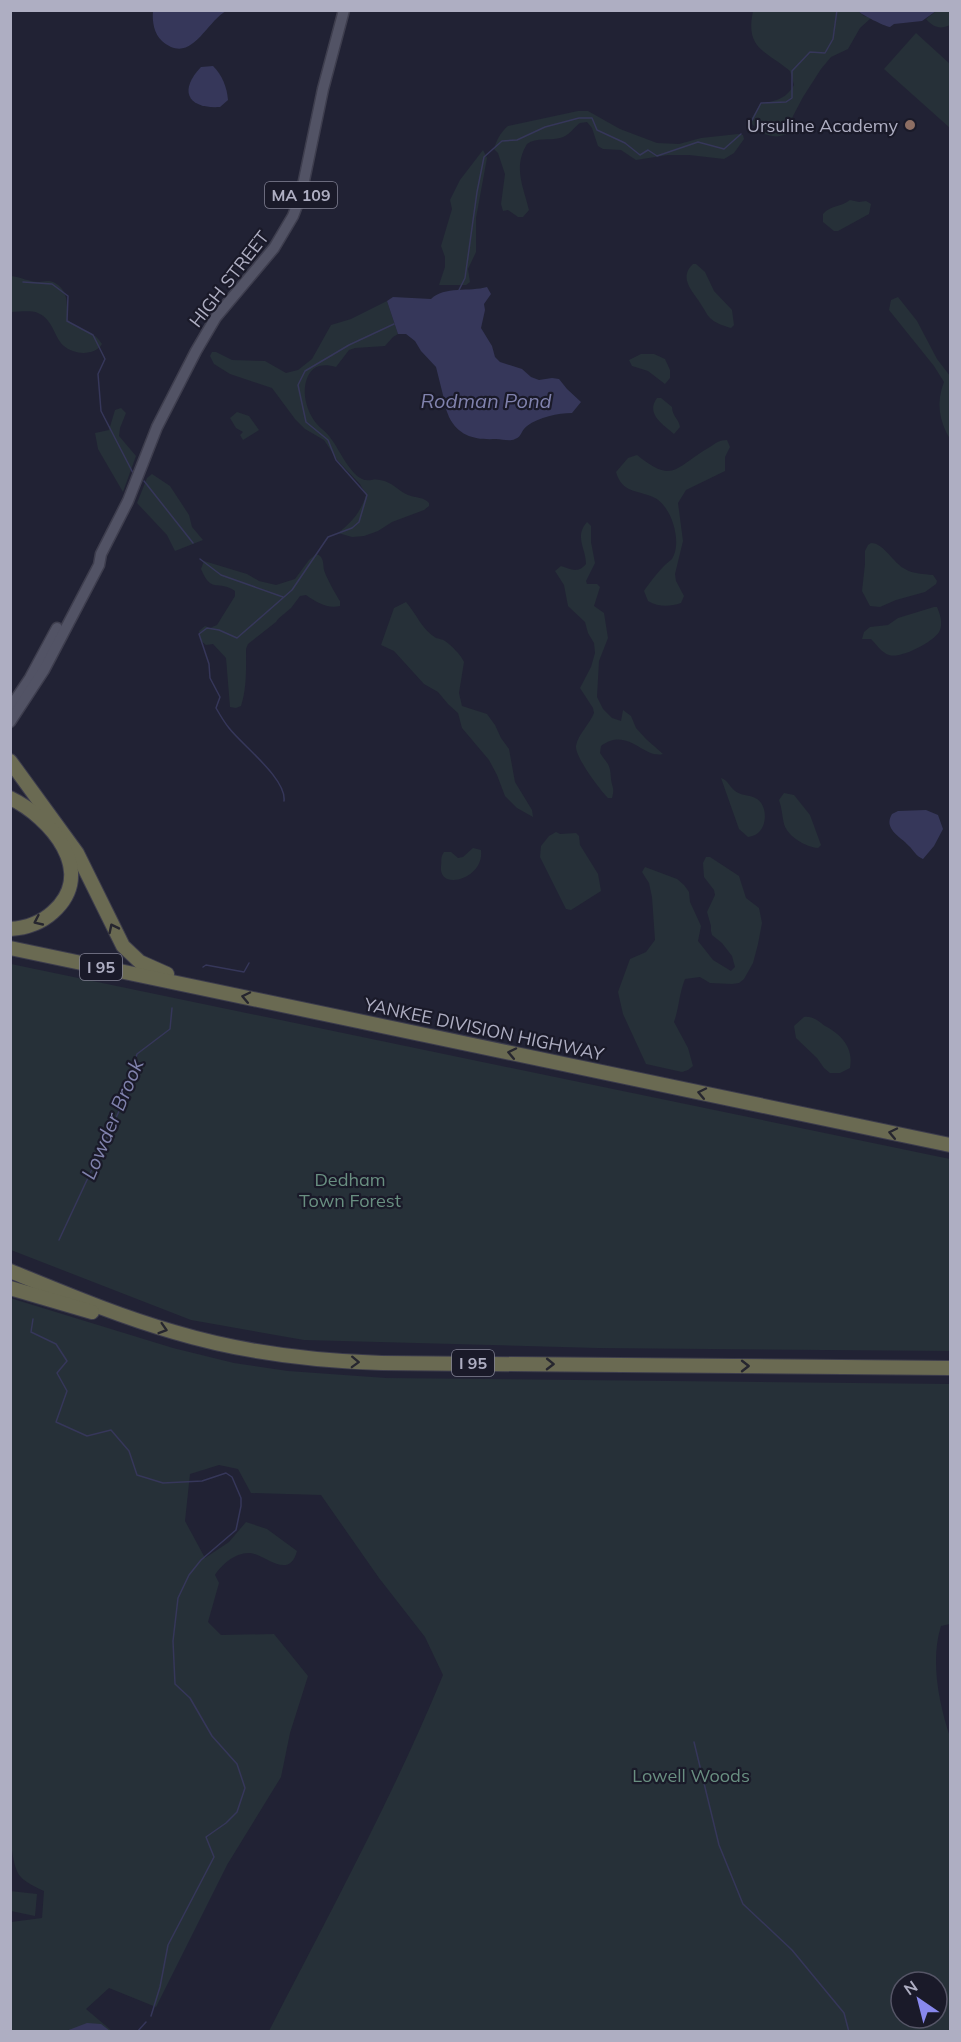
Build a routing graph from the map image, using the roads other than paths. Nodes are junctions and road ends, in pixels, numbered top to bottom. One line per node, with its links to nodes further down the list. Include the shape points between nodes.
1 (344, 10): 2 (main road, HIGH STREET / MA 109, via 296,210 278,242 207,331 160,421 128,501)
2 (101, 554): 3 (main road, HIGH STREET / MA 109); 4 (main road, HIGH STREET / MA 109, via 99,565 44,670)
3 (10, 708)
4 (10, 722)
5 (10, 761): 9 (highway, one-way to 5, via 140,963 123,946 77,853)
6 (10, 798): 7 (highway, one-way to 7, via 33,812 56,836 69,857 71,871 67,893 49,916 32,925)
7 (10, 929)
8 (10, 948): 9 (highway, YANKEE DIVISION HIGHWAY / I 95)
9 (191, 986): 10 (highway, YANKEE DIVISION HIGHWAY / I 95, one-way to 9)
10 (951, 1145)
11 (10, 1271): 13 (highway, I 95)
12 (10, 1288): 13 (highway)
13 (132, 1319): 14 (highway, I 95, one-way to 14, via 249,1350 337,1361)
14 (951, 1368)

